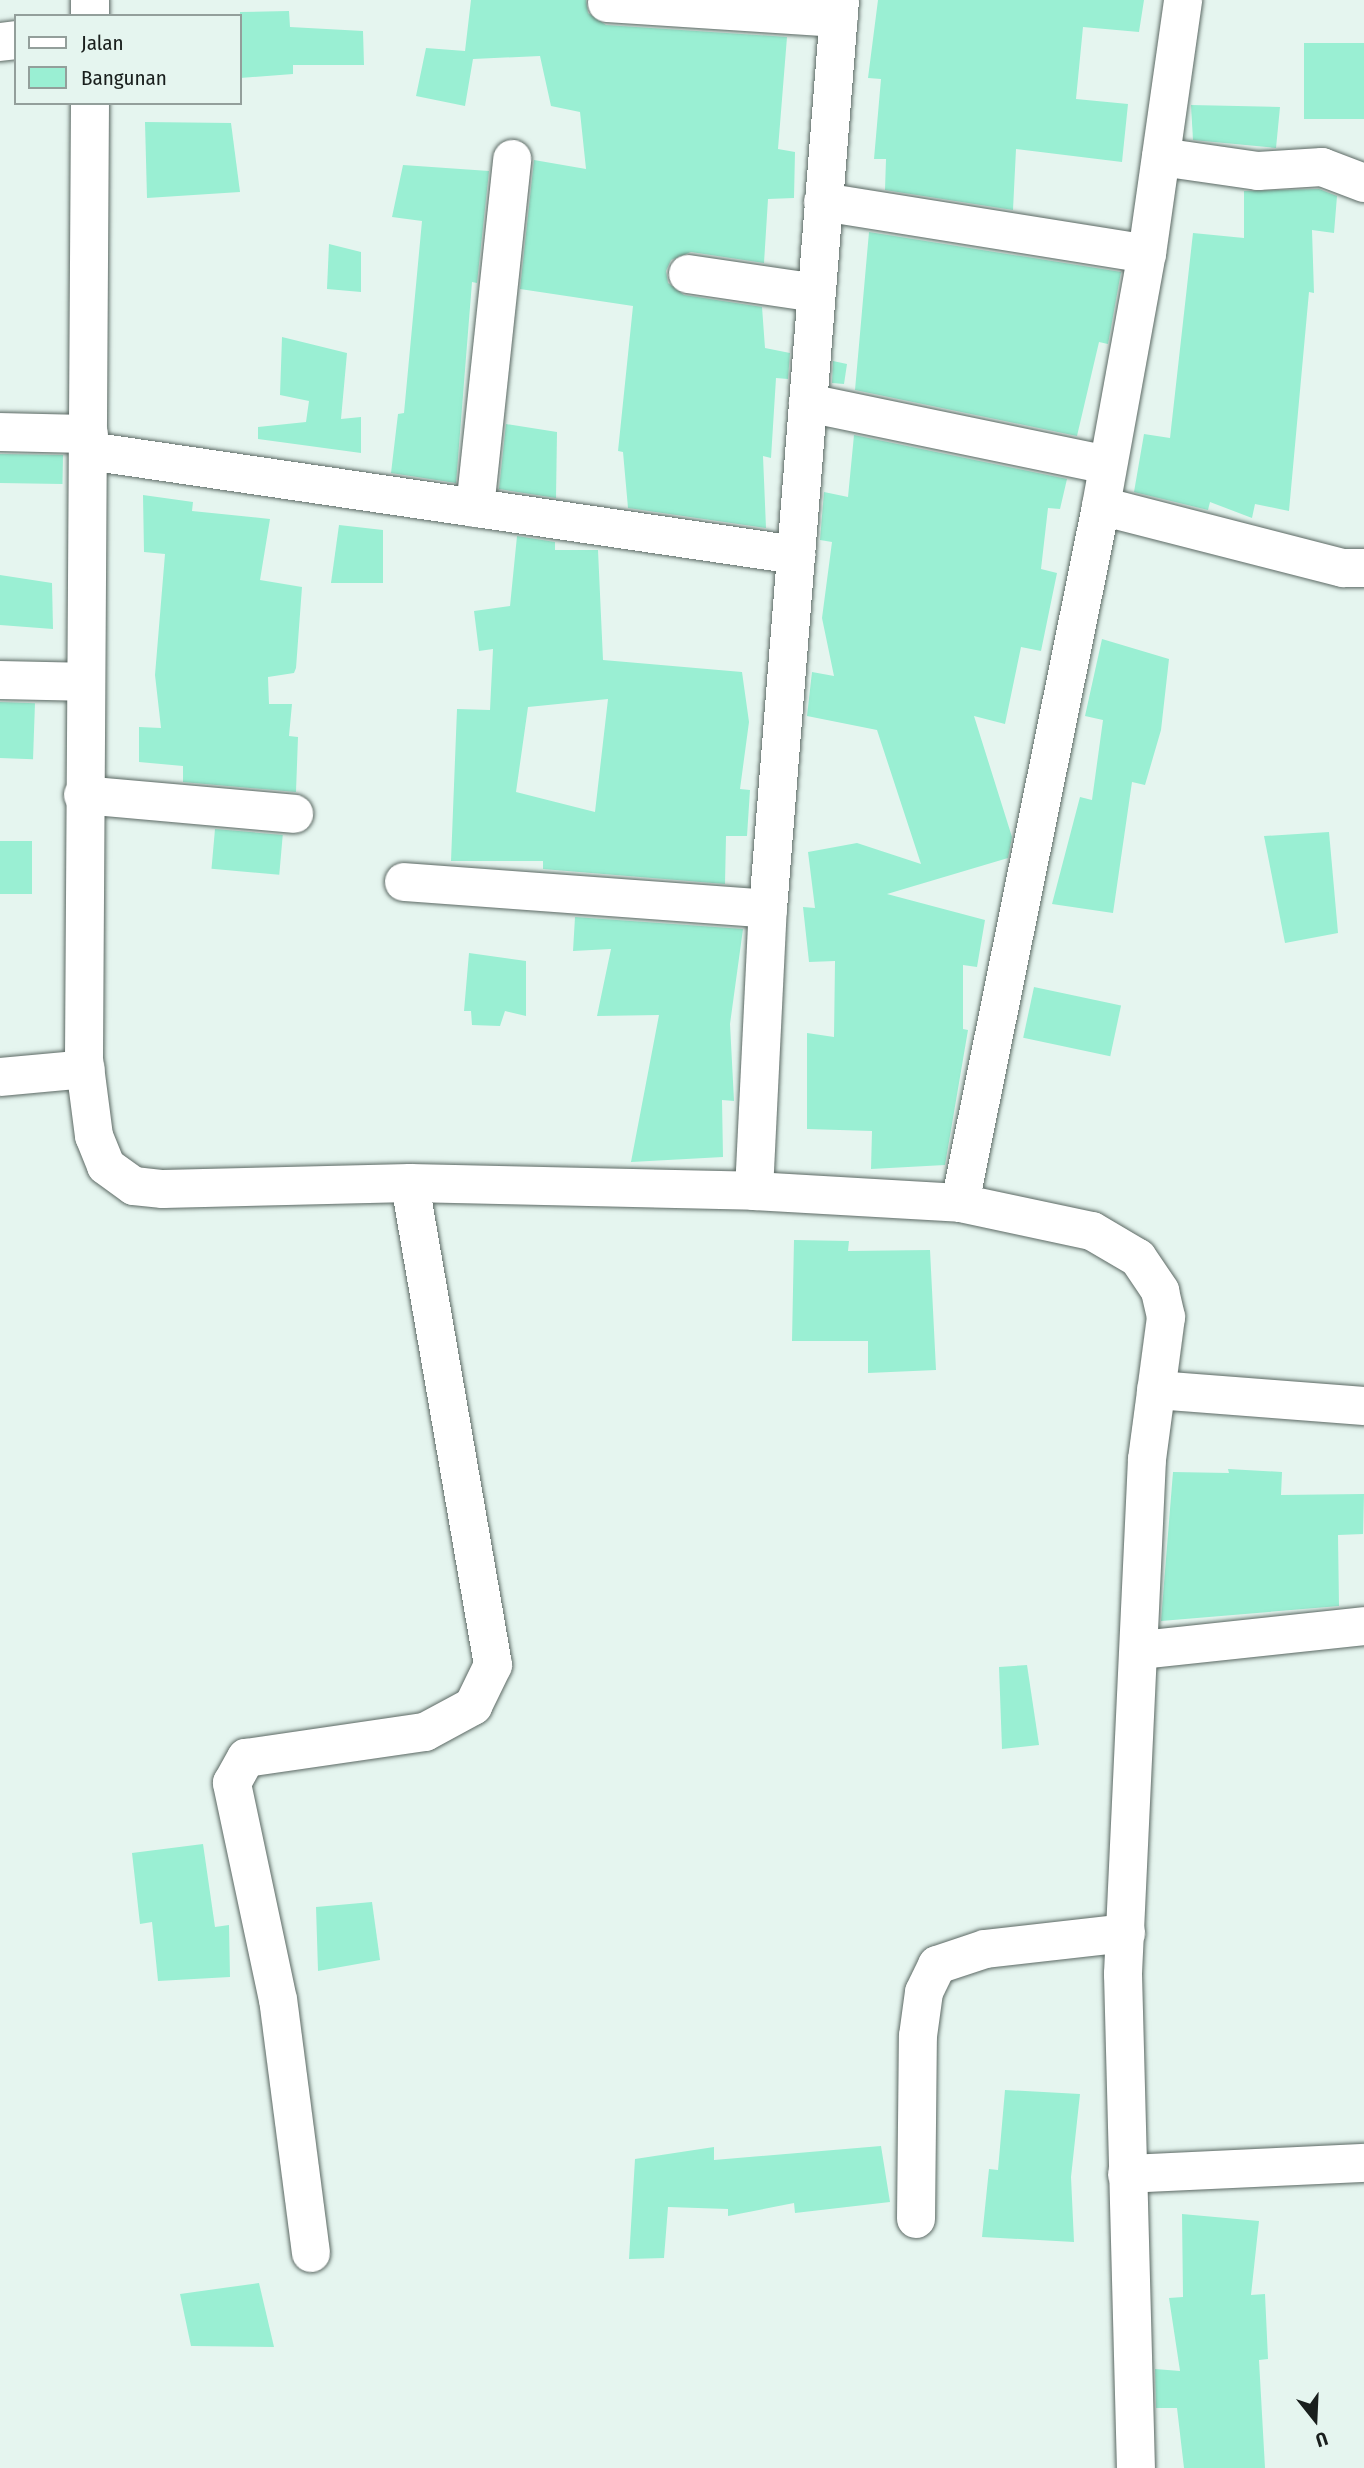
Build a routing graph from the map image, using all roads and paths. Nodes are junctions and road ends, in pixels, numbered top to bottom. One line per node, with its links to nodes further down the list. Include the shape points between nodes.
1 (1183, 0): 5 (street)
2 (607, 3): 3 (street)
3 (840, 9): 8 (street)
4 (90, 105): 14 (street)
5 (1161, 157): 7 (street, via 1258,171 1322,167); 9 (street)
6 (512, 159): 17 (street)
7 (1364, 183)
8 (823, 202): 9 (street); 11 (street)
9 (1147, 254): 15 (street)
10 (688, 274): 11 (street)
11 (816, 293): 12 (street)
12 (808, 403): 15 (street); 18 (street)
13 (0, 432): 14 (street)
14 (89, 443): 17 (street); 21 (street)
15 (1108, 465): 16 (street)
16 (1101, 506): 19 (street, via 1343,568); 30 (street)
17 (475, 508): 18 (street)
18 (796, 555): 25 (street)
19 (1364, 568)
20 (0, 680): 21 (street)
21 (85, 682): 22 (street)
22 (83, 794): 23 (street); 26 (street)
23 (294, 814)
24 (404, 882): 25 (street)
25 (768, 909): 29 (street)
26 (86, 1069): 27 (street); 28 (street, via 94,1136 106,1166 134,1186)
27 (0, 1077)
28 (410, 1183): 29 (street); 39 (street, via 493,1665 473,1706 425,1731 246,1758 233,1783 278,2000)
29 (754, 1191): 30 (street)
30 (960, 1203): 31 (street, via 1092,1231 1138,1258 1160,1291 1166,1317)
31 (1156, 1390): 32 (street); 34 (street, via 1147,1459)
32 (1364, 1406)
33 (1364, 1626): 34 (street)
34 (1140, 1650): 35 (street)
35 (1126, 1933): 37 (street); 38 (street, via 985,1949 937,1965 924,1992 918,2036)
36 (1364, 2162): 37 (street)
37 (1127, 2174): 40 (street)
38 (916, 2219)
39 (311, 2253)
40 (1136, 2468)

